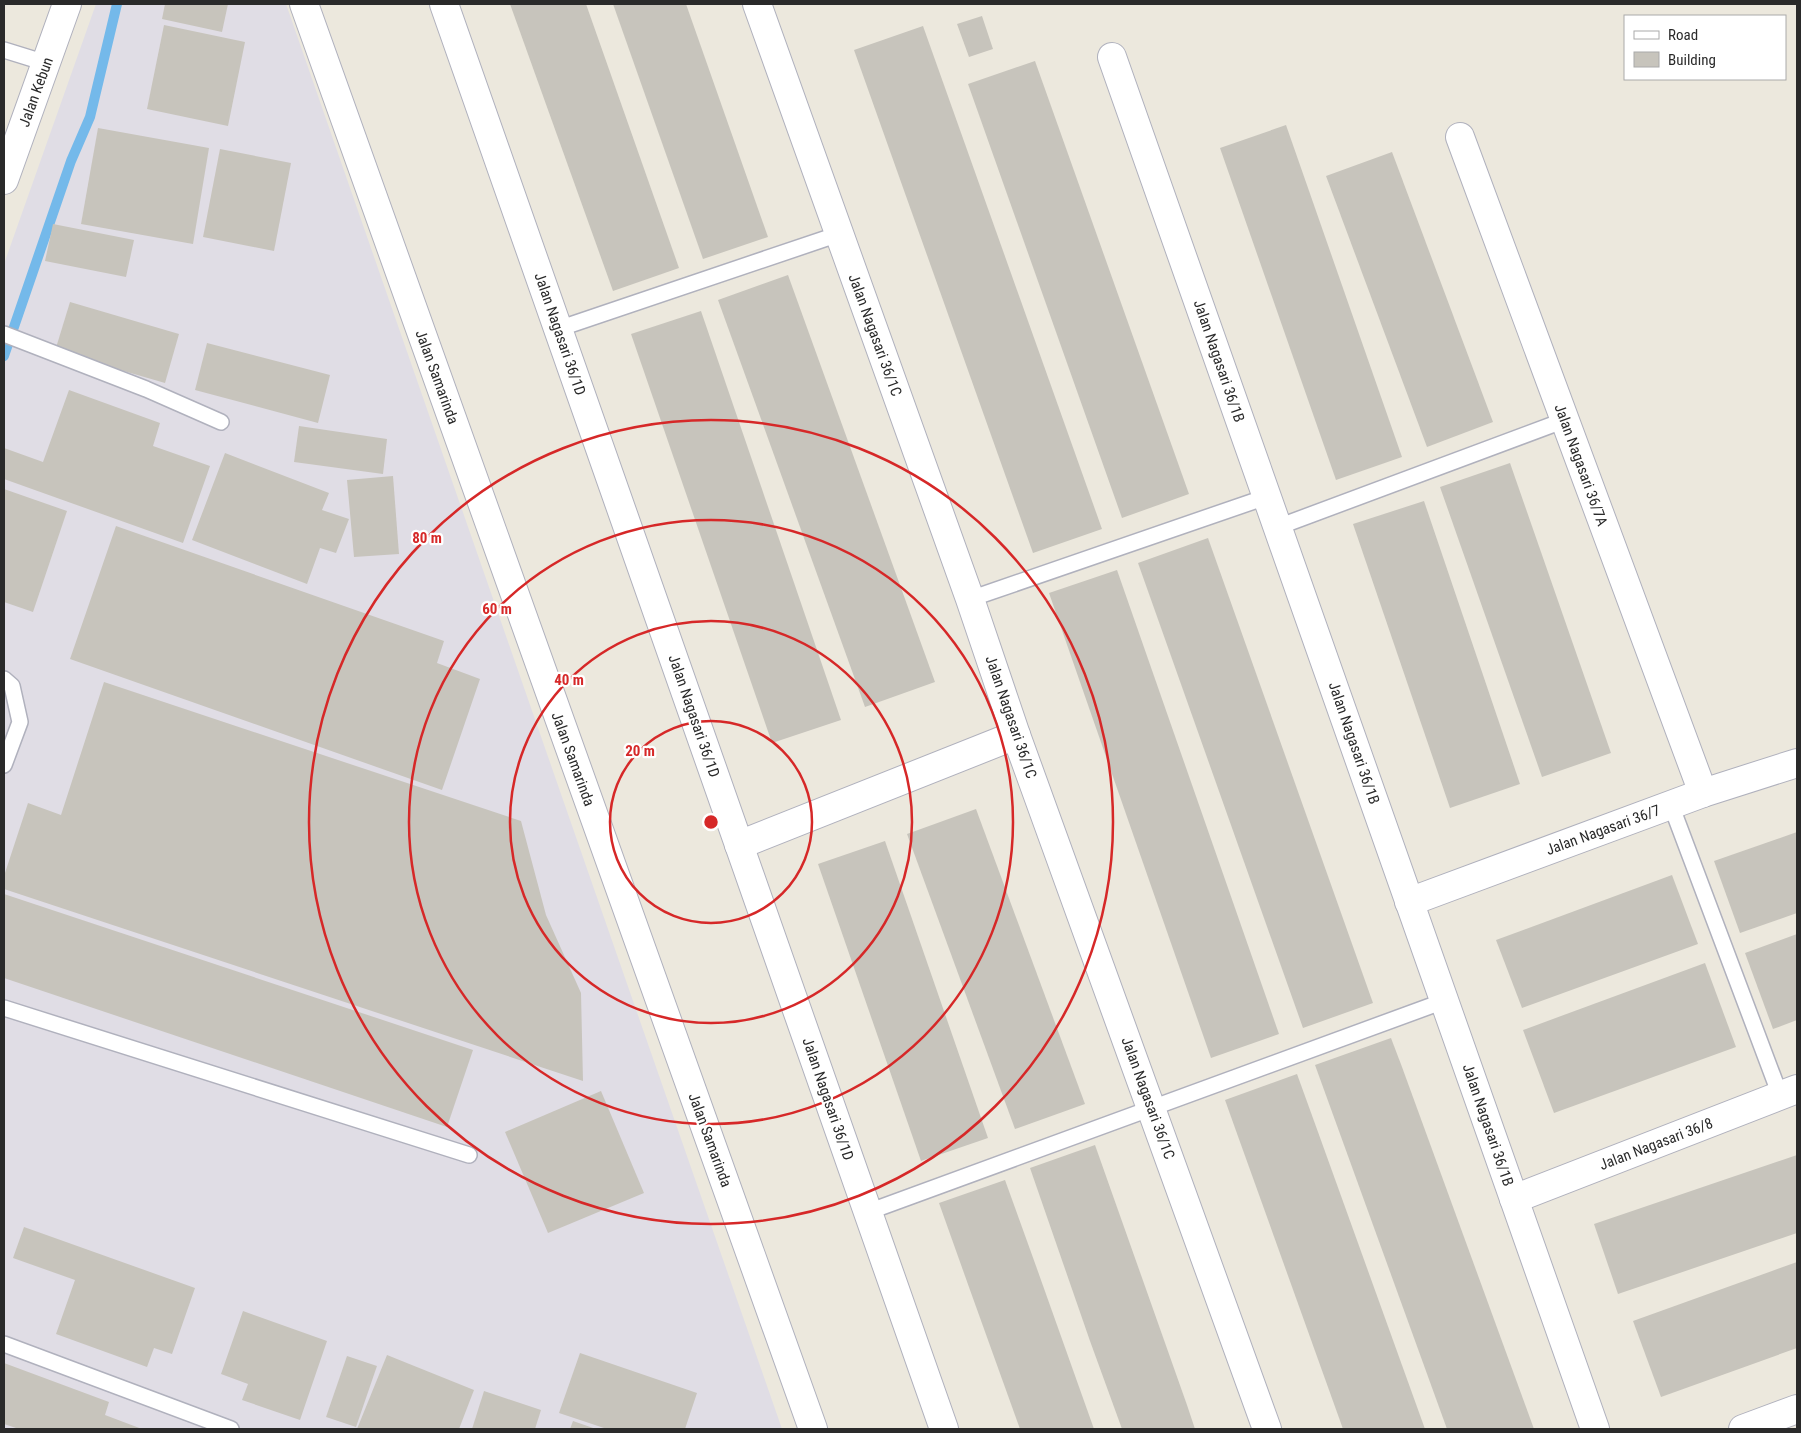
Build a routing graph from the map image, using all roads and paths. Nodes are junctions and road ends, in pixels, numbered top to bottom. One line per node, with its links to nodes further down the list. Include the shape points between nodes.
1 (67, 4): 7 (street, Jalan Kebun)
2 (304, 4): 36 (street, Jalan Samarinda)
3 (444, 4): 11 (street, Jalan Nagasari 36/1D)
4 (757, 4): 10 (street, Jalan Nagasari 36/1C)
5 (4, 50): 7 (lane)
6 (1112, 57): 15 (street, Jalan Nagasari 36/1B)
7 (46, 64): 9 (street, Jalan Kebun)
8 (1460, 138): 13 (street, Jalan Nagasari 36/7A)
9 (4, 180)
10 (839, 234): 11 (lane); 17 (street, Jalan Nagasari 36/1C)
11 (558, 329): 24 (street, Jalan Nagasari 36/1D)
12 (5, 334): 14 (lane)
13 (1565, 420): 16 (lane); 22 (street, Jalan Nagasari 36/7A)
14 (221, 422)
15 (1266, 497): 16 (street, Jalan Nagasari 36/1B); 17 (lane)
16 (1278, 527): 25 (street, Jalan Nagasari 36/1B)
17 (970, 599): 19 (street, Jalan Nagasari 36/1C)
18 (4, 679): 21 (lane, via 12,686 20,722)
19 (1016, 735): 24 (street); 29 (street, Jalan Nagasari 36/1C)
20 (1797, 763): 22 (street, Jalan Nagasari 36/7)
21 (4, 766)
22 (1703, 793): 23 (street, Jalan Nagasari 36/7)
23 (1670, 805): 25 (street, Jalan Nagasari 36/7); 28 (lane)
24 (739, 845): 32 (street, Jalan Nagasari 36/1D)
25 (1410, 902): 26 (street, Jalan Nagasari 36/1B)
26 (1444, 1001): 29 (lane); 31 (street, Jalan Nagasari 36/1B)
27 (4, 1008): 30 (lane)
28 (1788, 1092): 31 (street, Jalan Nagasari 36/8)
29 (1152, 1108): 32 (lane); 38 (street, Jalan Nagasari 36/1C)
30 (469, 1155)
31 (1514, 1199): 39 (street, Jalan Nagasari 36/1B)
32 (868, 1212): 37 (street, Jalan Nagasari 36/1D)
33 (4, 1344): 35 (lane)
34 (1797, 1409): 40 (street)
35 (231, 1429)
36 (813, 1429)
37 (944, 1429)
38 (1267, 1429)
39 (1595, 1429)
40 (1743, 1429)

